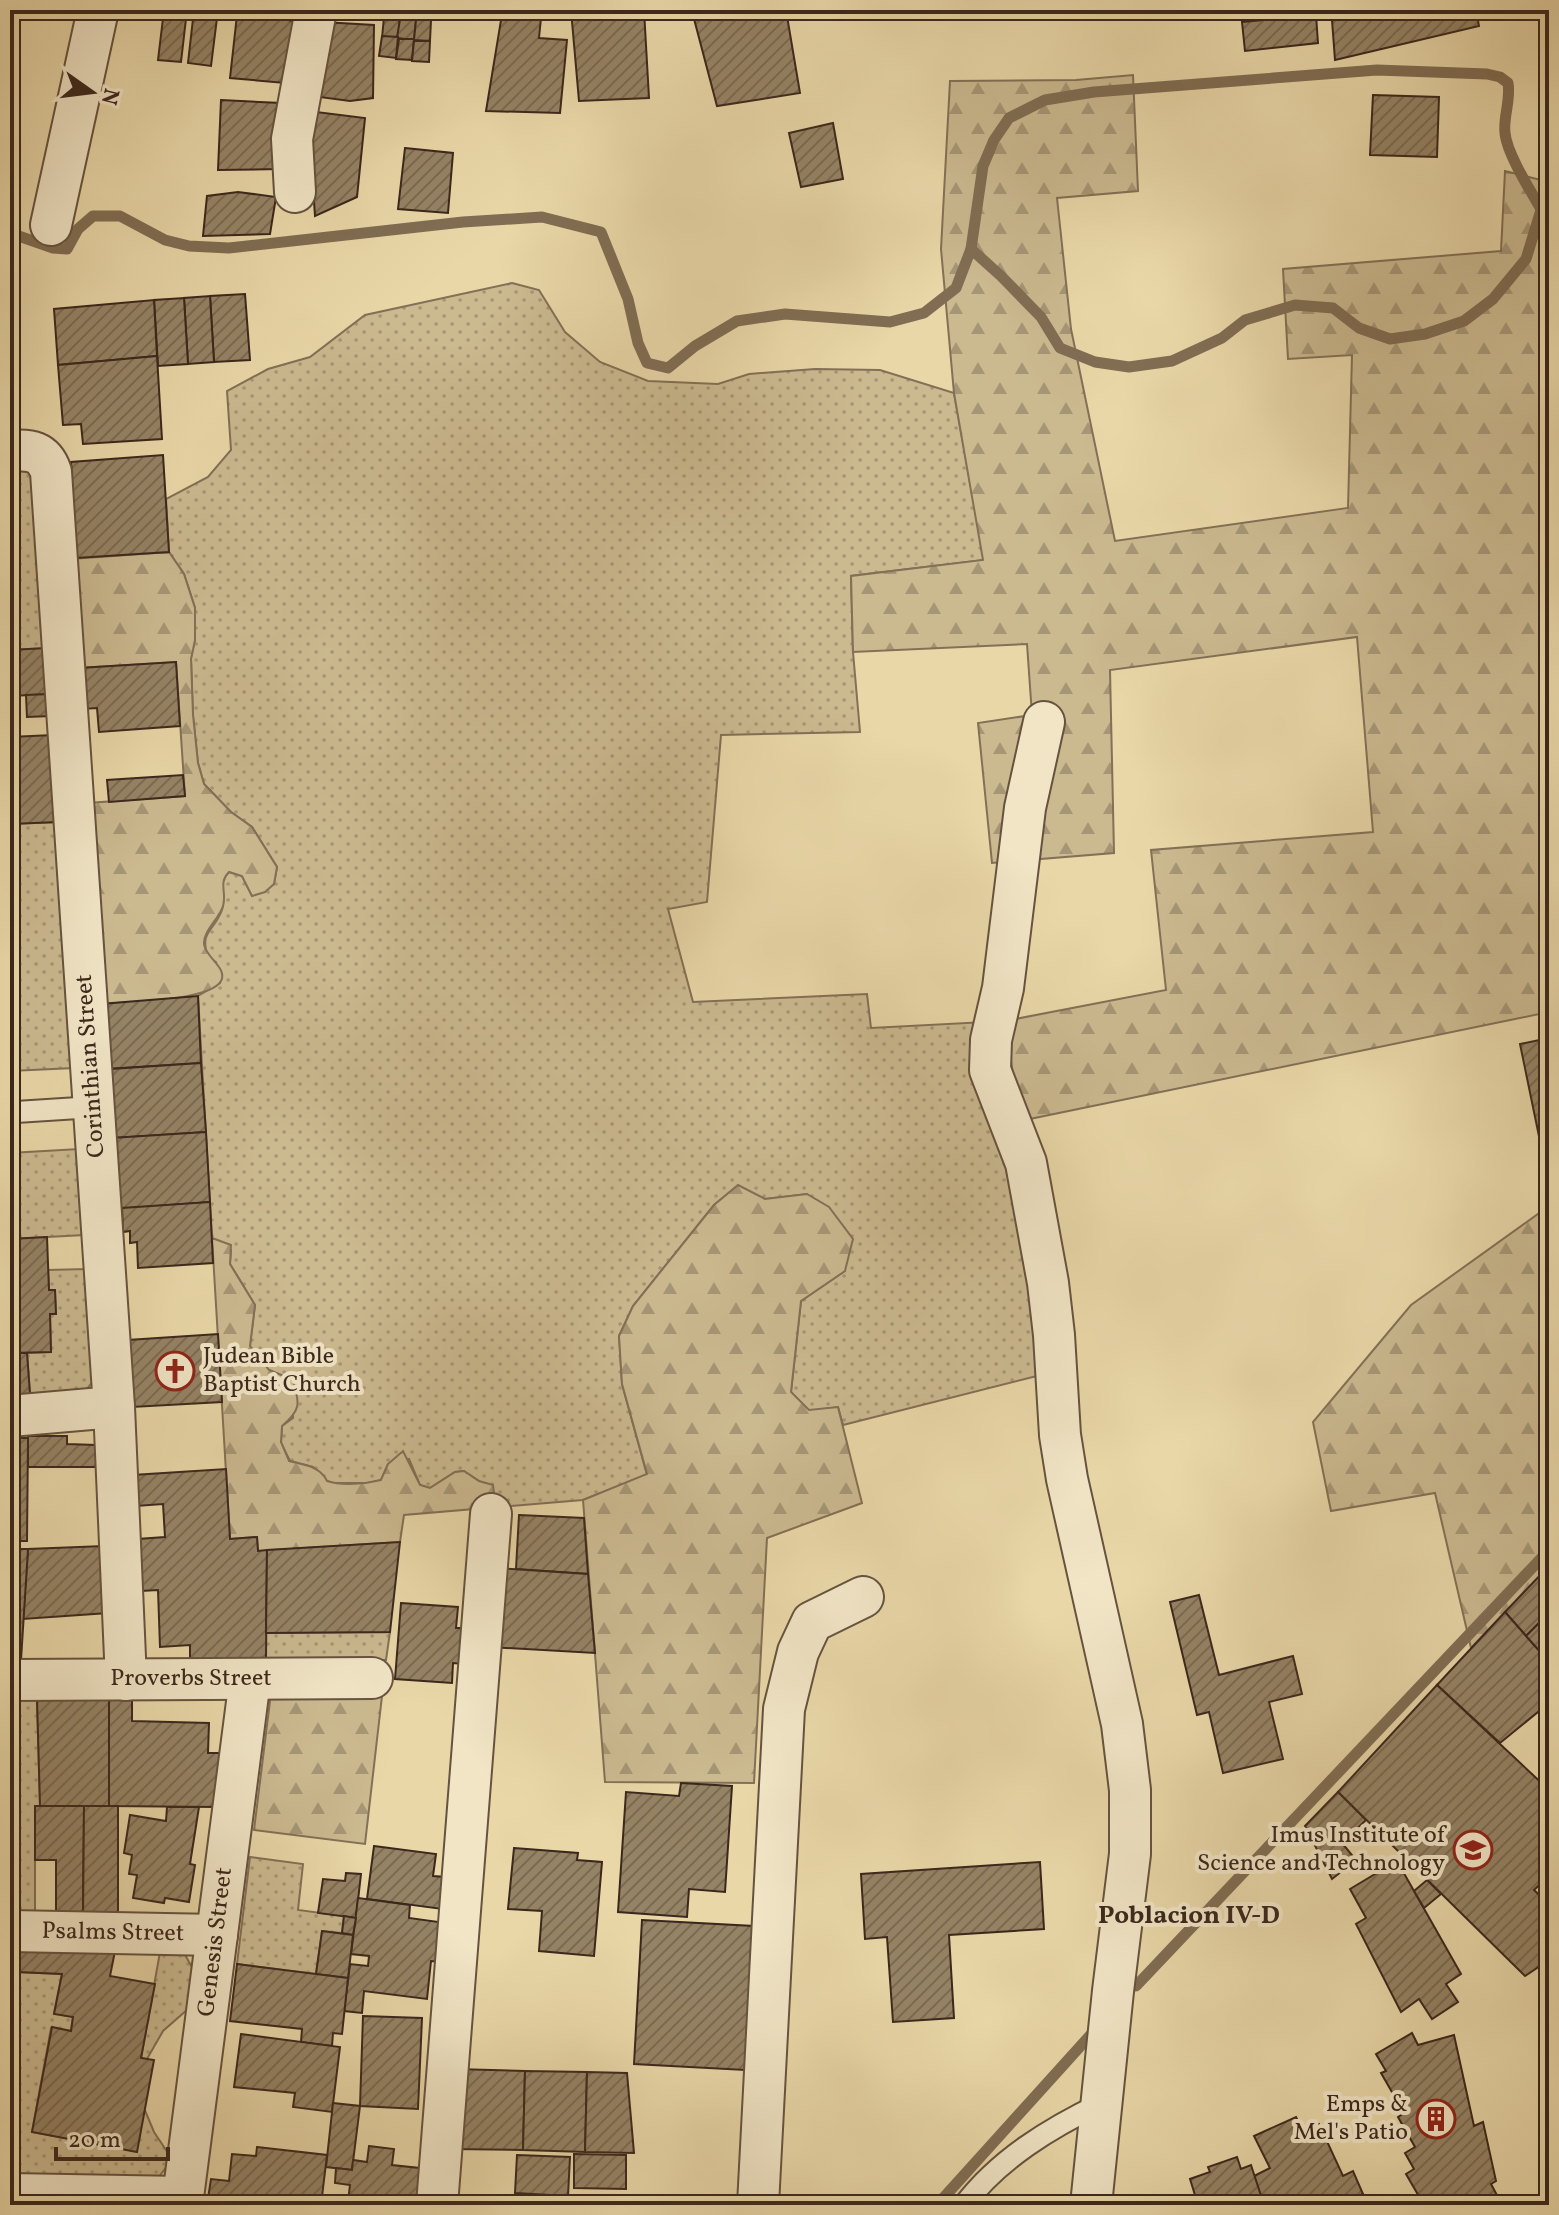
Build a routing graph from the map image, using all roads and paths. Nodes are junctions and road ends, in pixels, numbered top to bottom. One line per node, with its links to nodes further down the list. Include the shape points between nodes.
1 (98, 10): 4 (street)
2 (316, 10): 3 (street, via 292,139)
3 (295, 192)
4 (51, 225)
5 (26, 453): 7 (street, Corinthian Street, via 51,472)
6 (1044, 722): 19 (street, via 1025,808 990,1070 1026,1163 1048,1283 1067,1479 1122,1724 1130,1790 1130,1854)
7 (94, 1107): 8 (lane); 9 (street, Corinthian Street)
8 (16, 1112)
9 (114, 1407): 10 (street); 16 (street, Corinthian Street)
10 (10, 1416)
11 (491, 1514): 22 (street)
12 (863, 1597): 23 (street, via 812,1622 798,1652 784,1709)
13 (372, 1678): 14 (street, Proverbs Street)
14 (250, 1679): 16 (street, Proverbs Street); 18 (street, Genesis Street)
15 (10, 1680): 16 (street, Proverbs Street)
16 (126, 1680)
17 (10, 1931): 18 (street, Psalms Street)
18 (217, 1935): 21 (street, Genesis Street)
19 (1102, 2103): 24 (lane, via 1025,2147); 25 (street)
20 (10, 2194): 21 (street)
21 (182, 2201)
22 (437, 2205)
23 (758, 2205)
24 (964, 2205)
25 (1091, 2205)

